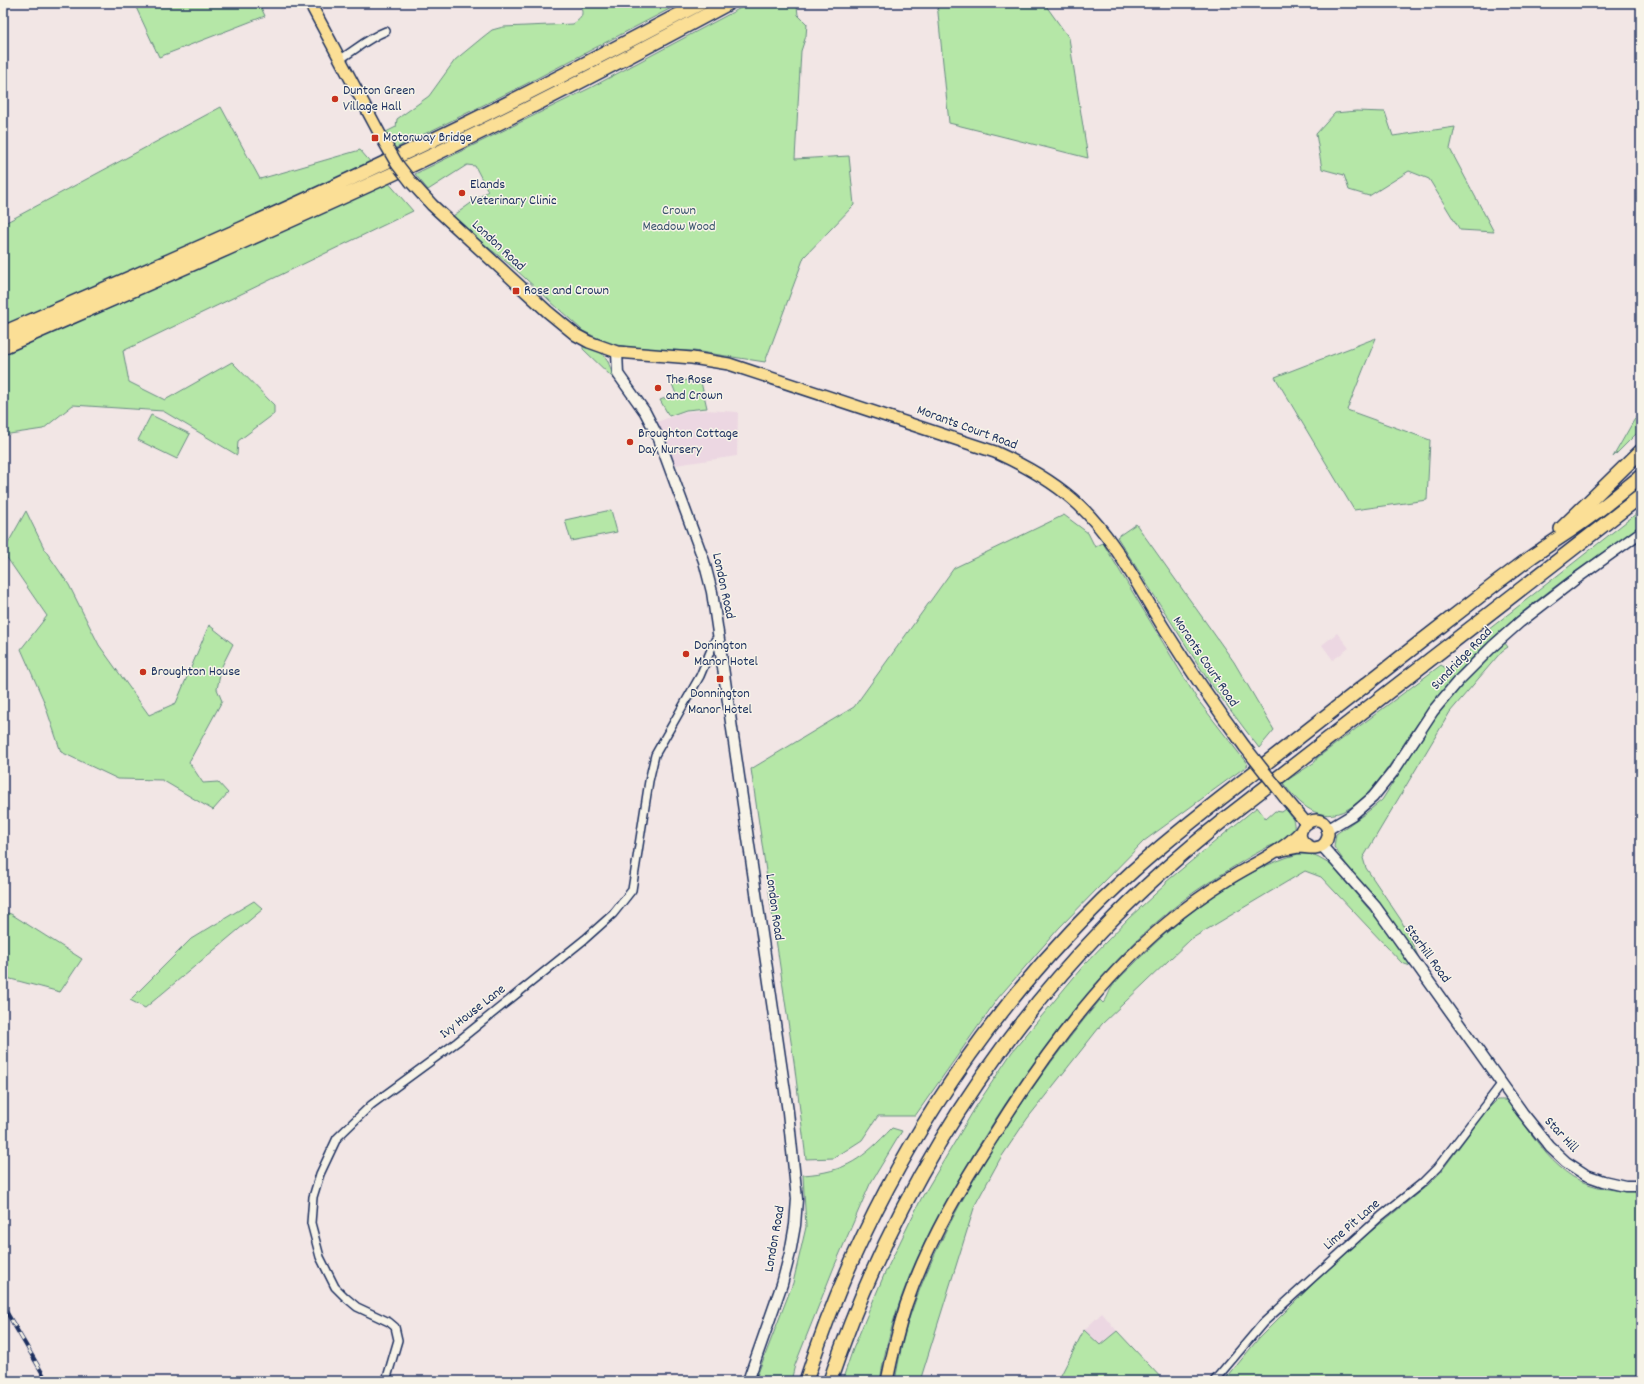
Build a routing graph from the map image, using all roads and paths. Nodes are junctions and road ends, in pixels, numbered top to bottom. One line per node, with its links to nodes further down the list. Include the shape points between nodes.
1 (310, 3): 5 (main road, London Road)
2 (701, 3): 6 (highway, via 523,96 404,154 211,243)
3 (728, 3): 7 (highway, via 602,70 414,164)
4 (386, 31): 5 (street, via 375,35)
5 (340, 60): 8 (main road, London Road, bridge, via 397,164 432,205 562,325 588,342)
6 (3, 333)
7 (3, 347)
8 (617, 352): 14 (street, London Road, via 618,374 645,412 659,438 704,561 712,592); 15 (main road, Morants Court Road, bridge, via 692,358 729,364 995,452 1042,476 1080,505 1109,538 1205,693 1286,799)
9 (1641, 451): 13 (highway)
10 (1641, 476): 13 (highway, via 1590,517)
11 (1641, 496): 24 (highway, via 1220,822 1131,900 1073,961 992,1061 926,1166 887,1238 870,1276)
12 (1641, 532): 16 (street, Sundridge Road, via 1573,580 1492,646 1433,711 1393,772 1373,797 1352,815)
13 (1538, 551): 23 (highway, via 1180,831 1126,878 1045,962 973,1051 938,1102 895,1174 840,1288)
14 (718, 638): 21 (street, Ivy House Lane, via 700,676 655,755 632,890 613,914 585,939 457,1042 371,1105 337,1138 320,1174 313,1197 312,1223 315,1242 335,1287 357,1307 395,1327 398,1340); 22 (street, London Road, via 778,1040 797,1199 795,1226 782,1284)
15 (1303, 827): 16 (main road, via 1314,820 1326,826); 17 (main road, via 1302,840 1307,846); 18 (main road)
16 (1328, 830): 17 (main road, via 1328,838)
17 (1316, 846): 18 (main road); 19 (street, Starhill Road, via 1375,906)
18 (1279, 851): 25 (main road, via 1201,897 1139,948 1097,994 1030,1080 975,1164 926,1255 906,1306)
19 (1502, 1083): 20 (street, Star Hill, via 1550,1148 1566,1162 1586,1175 1603,1181 1625,1186); 26 (street, Lime Pit Lane, via 1437,1168 1263,1323)
20 (1641, 1186)
21 (386, 1381)
22 (748, 1381)
23 (806, 1381)
24 (830, 1381)
25 (887, 1381)
26 (1214, 1381)

